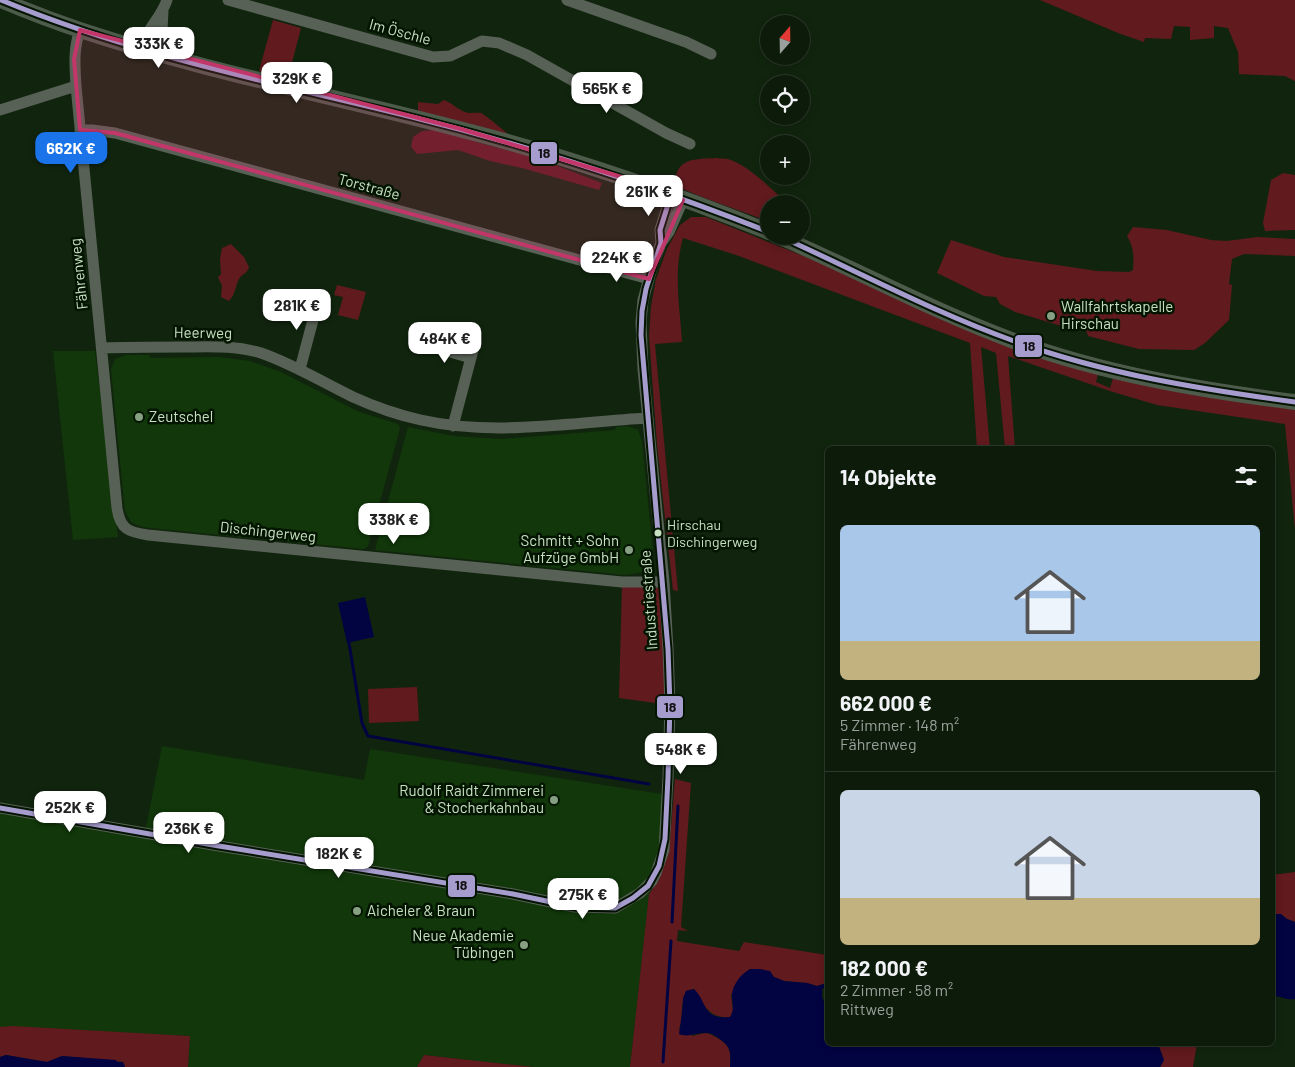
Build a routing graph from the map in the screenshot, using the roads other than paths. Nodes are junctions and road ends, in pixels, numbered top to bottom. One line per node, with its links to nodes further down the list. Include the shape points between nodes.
1 (1, 0): 5 (main road)
2 (228, 0): 11 (street, Im Öschle, via 433,57 450,56 482,41 499,43)
3 (566, 0): 7 (street, via 686,42)
4 (165, 6): 6 (street, via 162,30); 6 (street, via 145,35)
5 (80, 30): 6 (main road); 8 (street, Fährenweg, via 74,59)
6 (150, 51): 12 (main road, via 460,129 571,160)
7 (711, 54)
8 (76, 86): 9 (street); 10 (street, Fährenweg)
9 (0, 110)
10 (80, 130): 15 (street, Torstraße, via 116,133); 18 (street, Fährenweg)
11 (690, 144)
12 (677, 197): 13 (main road); 15 (street, Industriestraße, via 660,230 662,243)
13 (760, 229)
14 (799, 245): 20 (main road, via 952,316 1042,351 1152,379)
15 (648, 279): 21 (street, Industriestraße, via 641,335)
16 (318, 301): 19 (street)
17 (426, 345): 22 (street, via 472,354)
18 (102, 348): 19 (street, Heerweg, via 232,347 259,352); 23 (street, Fährenweg)
19 (300, 369): 22 (street, Heerweg, via 373,405)
20 (1295, 402)
21 (648, 418): 22 (street, Heerweg, via 525,428); 24 (street, Industriestraße)
22 (453, 426)
23 (118, 515): 24 (street, Dischingerweg, via 127,530 148,535 622,582)
24 (664, 582): 25 (street, Industriestraße, via 670,705 664,850 648,886 615,908 575,906)
25 (0, 808)

